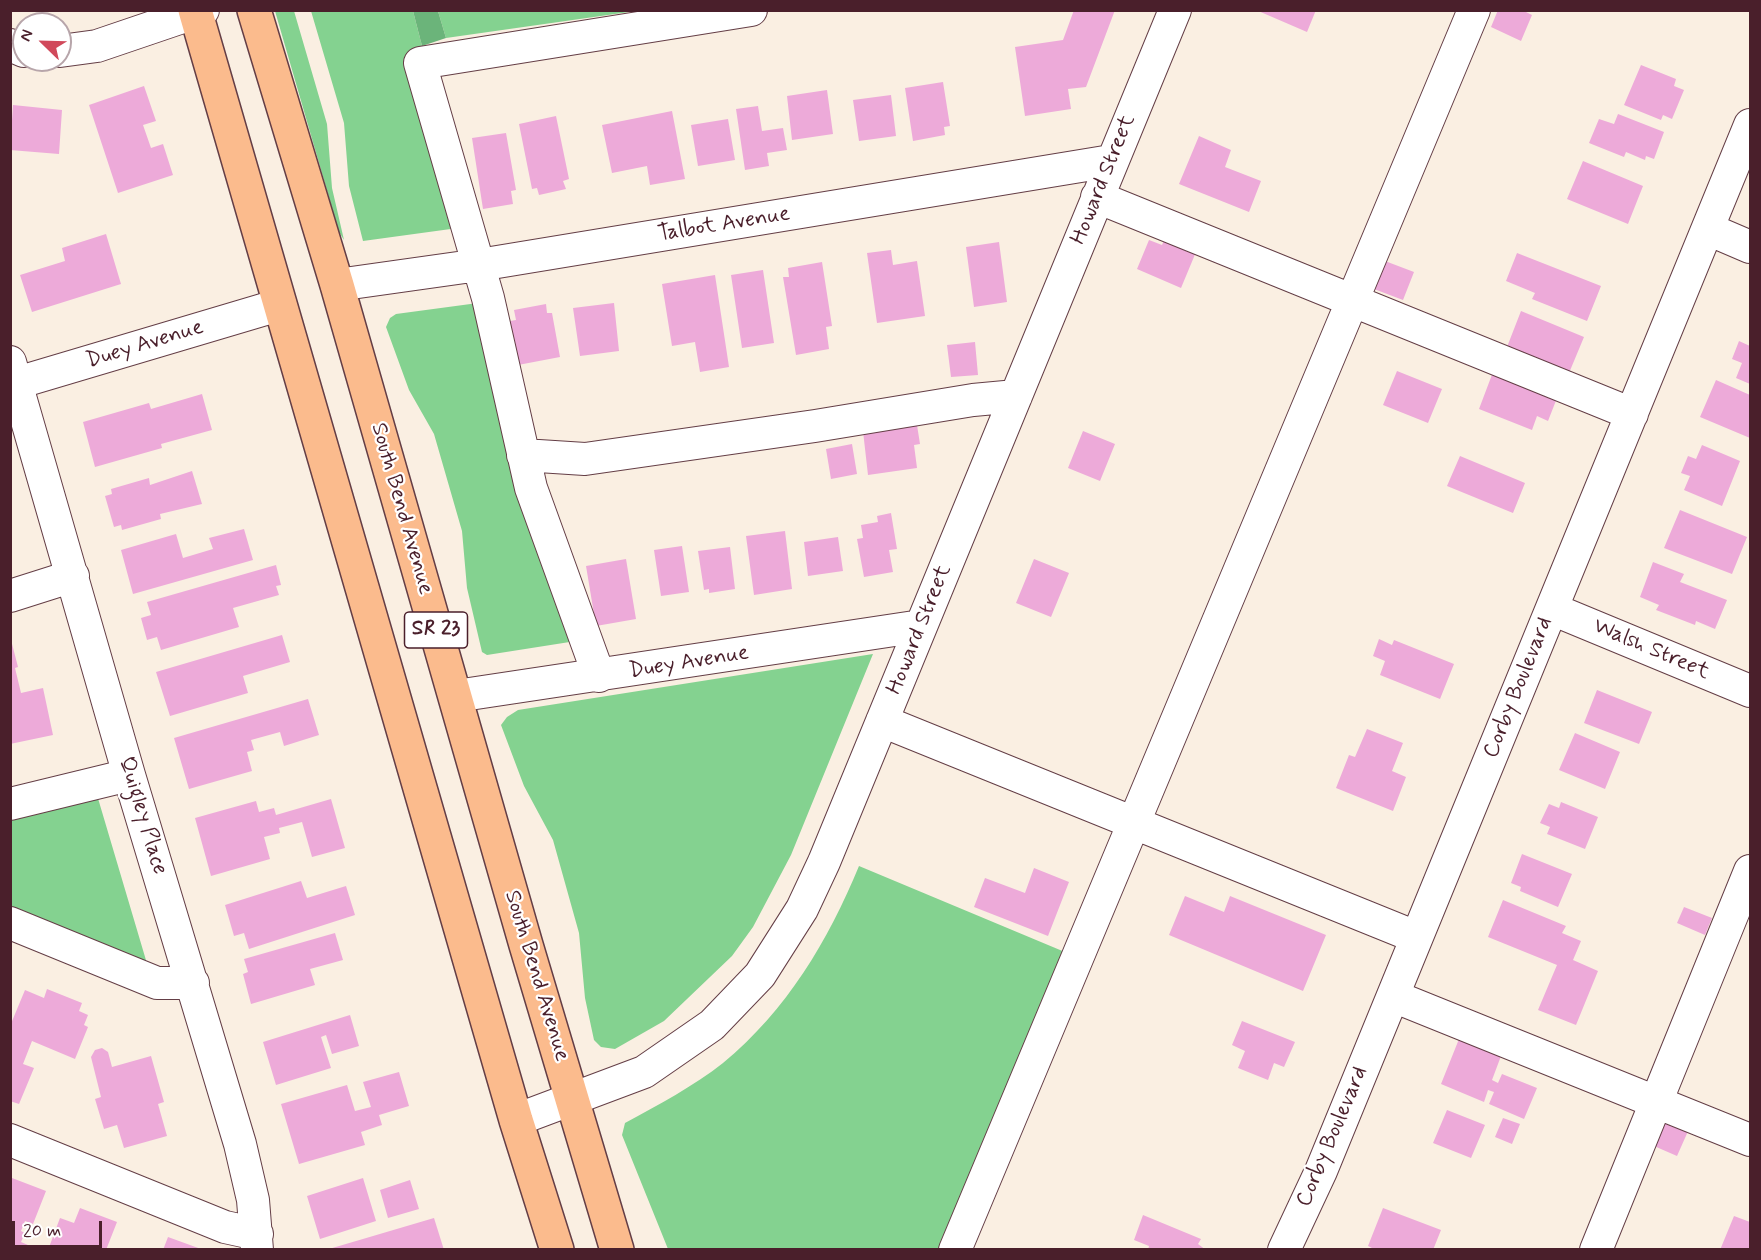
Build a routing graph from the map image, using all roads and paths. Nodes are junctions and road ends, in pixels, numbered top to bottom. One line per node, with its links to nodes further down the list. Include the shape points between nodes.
1 (254, 10): 13 (main road, South Bend Avenue / SR 23)
2 (751, 10): 12 (street, via 420,63)
3 (1175, 10): 8 (street, Howard Street)
4 (1474, 10): 14 (street)
5 (198, 11): 6 (street, via 97,46); 15 (main road, SR 23)
6 (72, 49)
7 (1750, 125): 10 (street, Corby Boulevard)
8 (1111, 161): 9 (street, Howard Street); 12 (street, Talbot Avenue)
9 (1097, 197): 14 (street); 17 (street, Howard Street)
10 (1708, 229): 11 (street); 18 (street, Corby Boulevard)
11 (1750, 247)
12 (479, 265): 13 (street, Talbot Avenue); 19 (street)
13 (337, 285): 26 (main road, South Bend Avenue / SR 23)
14 (1352, 301): 18 (street); 30 (street)
15 (279, 305): 16 (street, Duey Avenue); 38 (main road, SR 23)
16 (13, 377): 20 (street, Quigley Place)
17 (1016, 396): 19 (street, via 585,459); 23 (street, Howard Street)
18 (1632, 414): 22 (street, Corby Boulevard)
19 (523, 455): 24 (street, via 531,488)
20 (73, 576): 21 (street); 28 (street, Quigley Place)
21 (10, 596)
22 (1552, 609): 25 (street, Walsh Street); 33 (street, Corby Boulevard)
23 (921, 626): 24 (street, Duey Avenue); 27 (street, Howard Street)
24 (599, 676): 26 (street, Duey Avenue)
25 (1750, 692)
26 (456, 696): 36 (main road, South Bend Avenue / SR 23)
27 (882, 721): 30 (street); 36 (street, Howard Street, via 802,909 760,975 712,1025 644,1072)
28 (129, 775): 29 (street); 34 (street, Quigley Place)
29 (10, 804)
30 (1133, 824): 33 (street); 44 (street)
31 (1750, 870): 37 (street)
32 (10, 923): 34 (street, via 157,983)
33 (1416, 937): 35 (street, Corby Boulevard)
34 (193, 982): 41 (street, Quigley Place, via 240,1144 253,1200)
35 (1393, 996): 37 (street); 45 (street, Corby Boulevard)
36 (572, 1098): 38 (street, Howard Street); 43 (main road, South Bend Avenue / SR 23)
37 (1658, 1102): 40 (street); 46 (street)
38 (516, 1120): 42 (main road, SR 23)
39 (10, 1140): 41 (street)
40 (1750, 1140)
41 (257, 1241)
42 (557, 1250)
43 (617, 1250)
44 (955, 1250)
45 (1284, 1250)
46 (1596, 1250)

